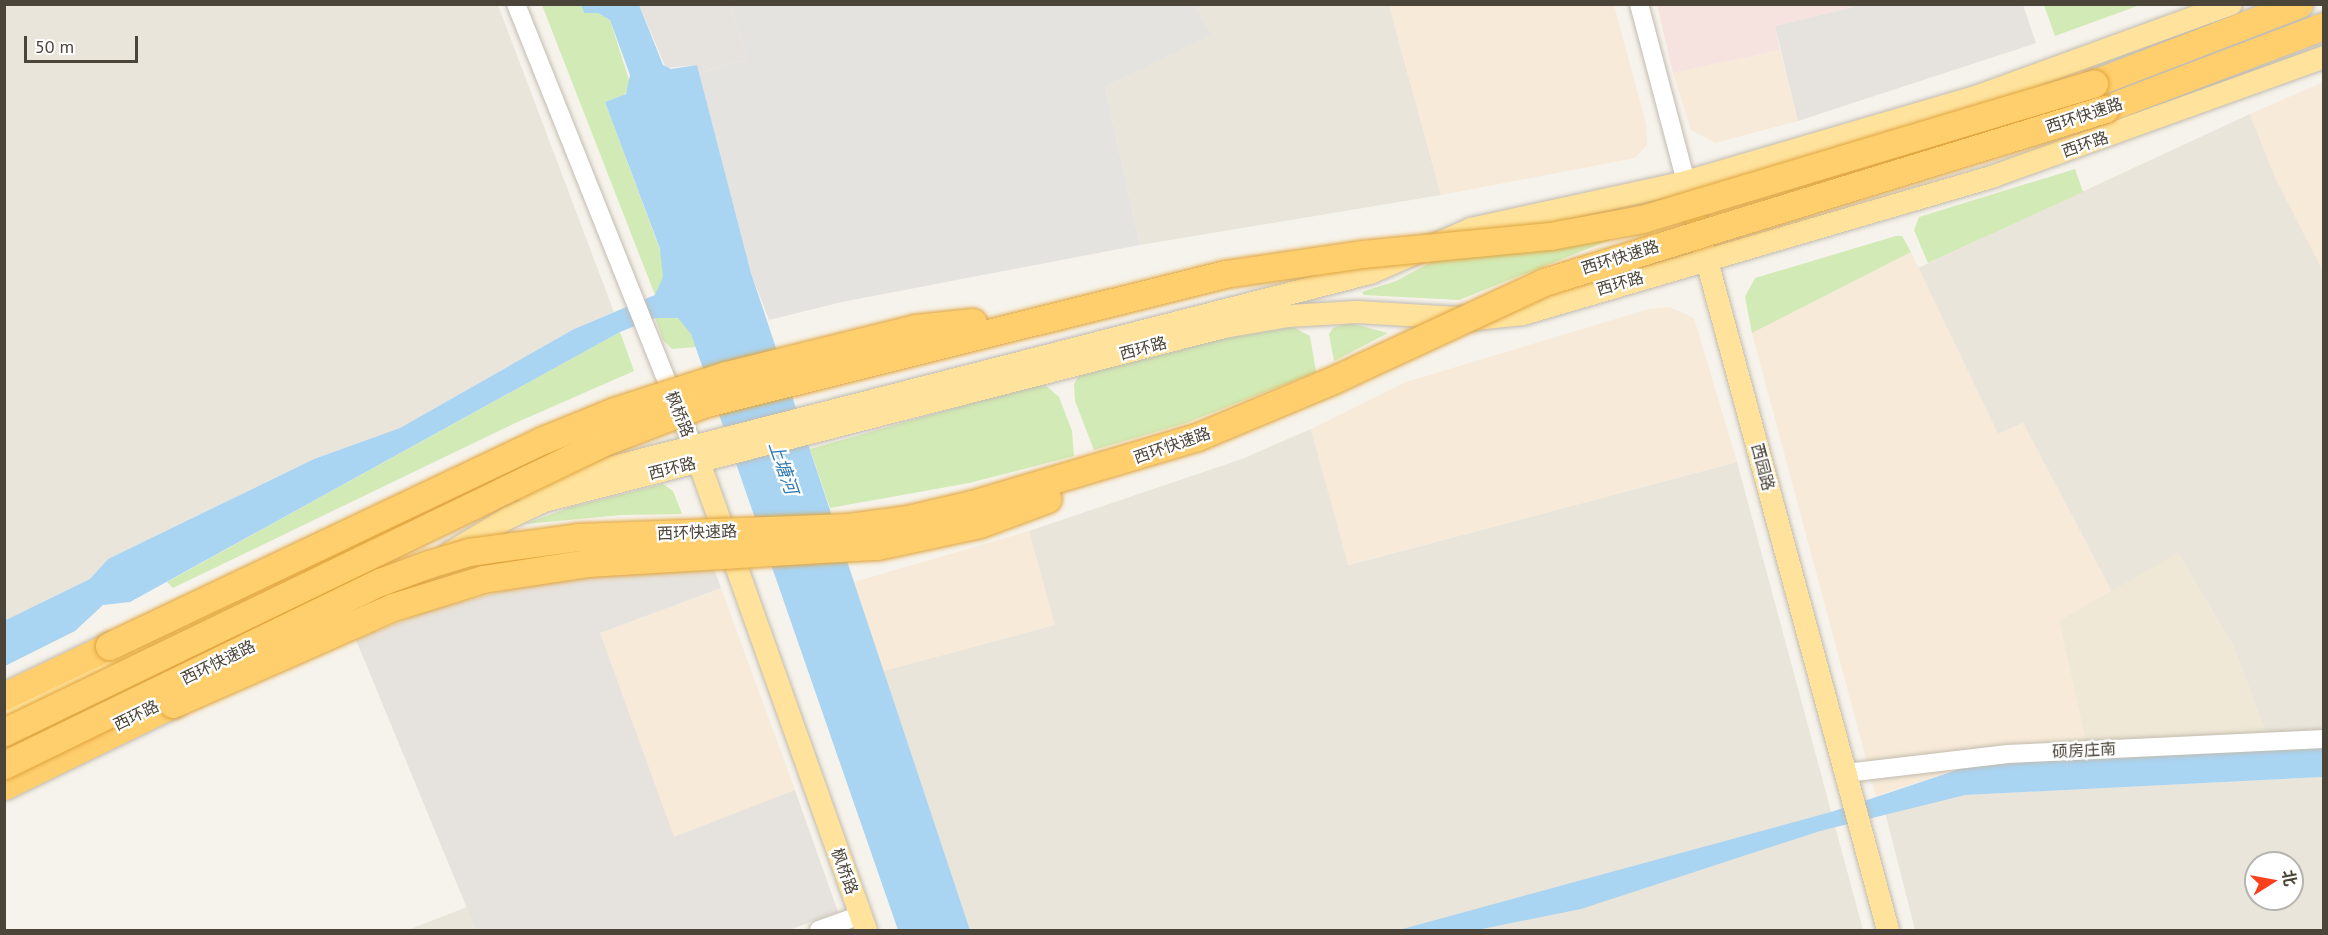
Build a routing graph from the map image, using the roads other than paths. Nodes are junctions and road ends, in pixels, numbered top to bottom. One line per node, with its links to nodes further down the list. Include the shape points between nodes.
1 (516, 4): 11 (street, 枫桥路)
2 (1639, 4): 7 (street, 西园路)
3 (2231, 4): 7 (main road, 西环路, via 1981,95)
4 (2299, 4): 9 (highway, 西环快速路, bridge, via 2094,83 1632,221 1550,236 1285,263)
5 (2324, 26): 12 (highway, 西环快速路, bridge, via 2105,109 1544,282 1275,406)
6 (2324, 57): 8 (main road, 西环路, via 1994,176)
7 (1686, 182): 8 (main road, 西园路); 10 (main road, 西环路, via 1471,229 1370,273)
8 (1707, 259): 10 (main road, 西环路, via 1507,317 1357,312 1288,316 1224,327); 18 (main road, 西园路)
9 (1064, 313): 13 (highway, bridge, via 916,328 657,396 543,440); 15 (highway, 西环快速路, bridge, via 766,387 659,419 407,535)
10 (823, 423): 11 (main road, 西环路)
11 (696, 454): 14 (main road, 西环路, via 520,491 360,542); 19 (main road, 西环路, via 535,504 383,596); 21 (main road, 枫桥路)
12 (1138, 457): 17 (highway, 西环快速路, bridge, via 908,519 801,530 578,537 469,552 380,582); 20 (highway, bridge, via 1029,506 925,539 809,553 587,563 463,584 393,607 173,704)
13 (4, 696)
14 (4, 713)
15 (4, 732)
16 (2324, 739): 18 (street, 硕房庄南, via 2008,754)
17 (4, 765)
18 (1846, 773): 23 (main road, 西园路)
19 (4, 778)
20 (4, 786)
21 (864, 923): 22 (street)
22 (819, 930)
23 (1888, 930)

